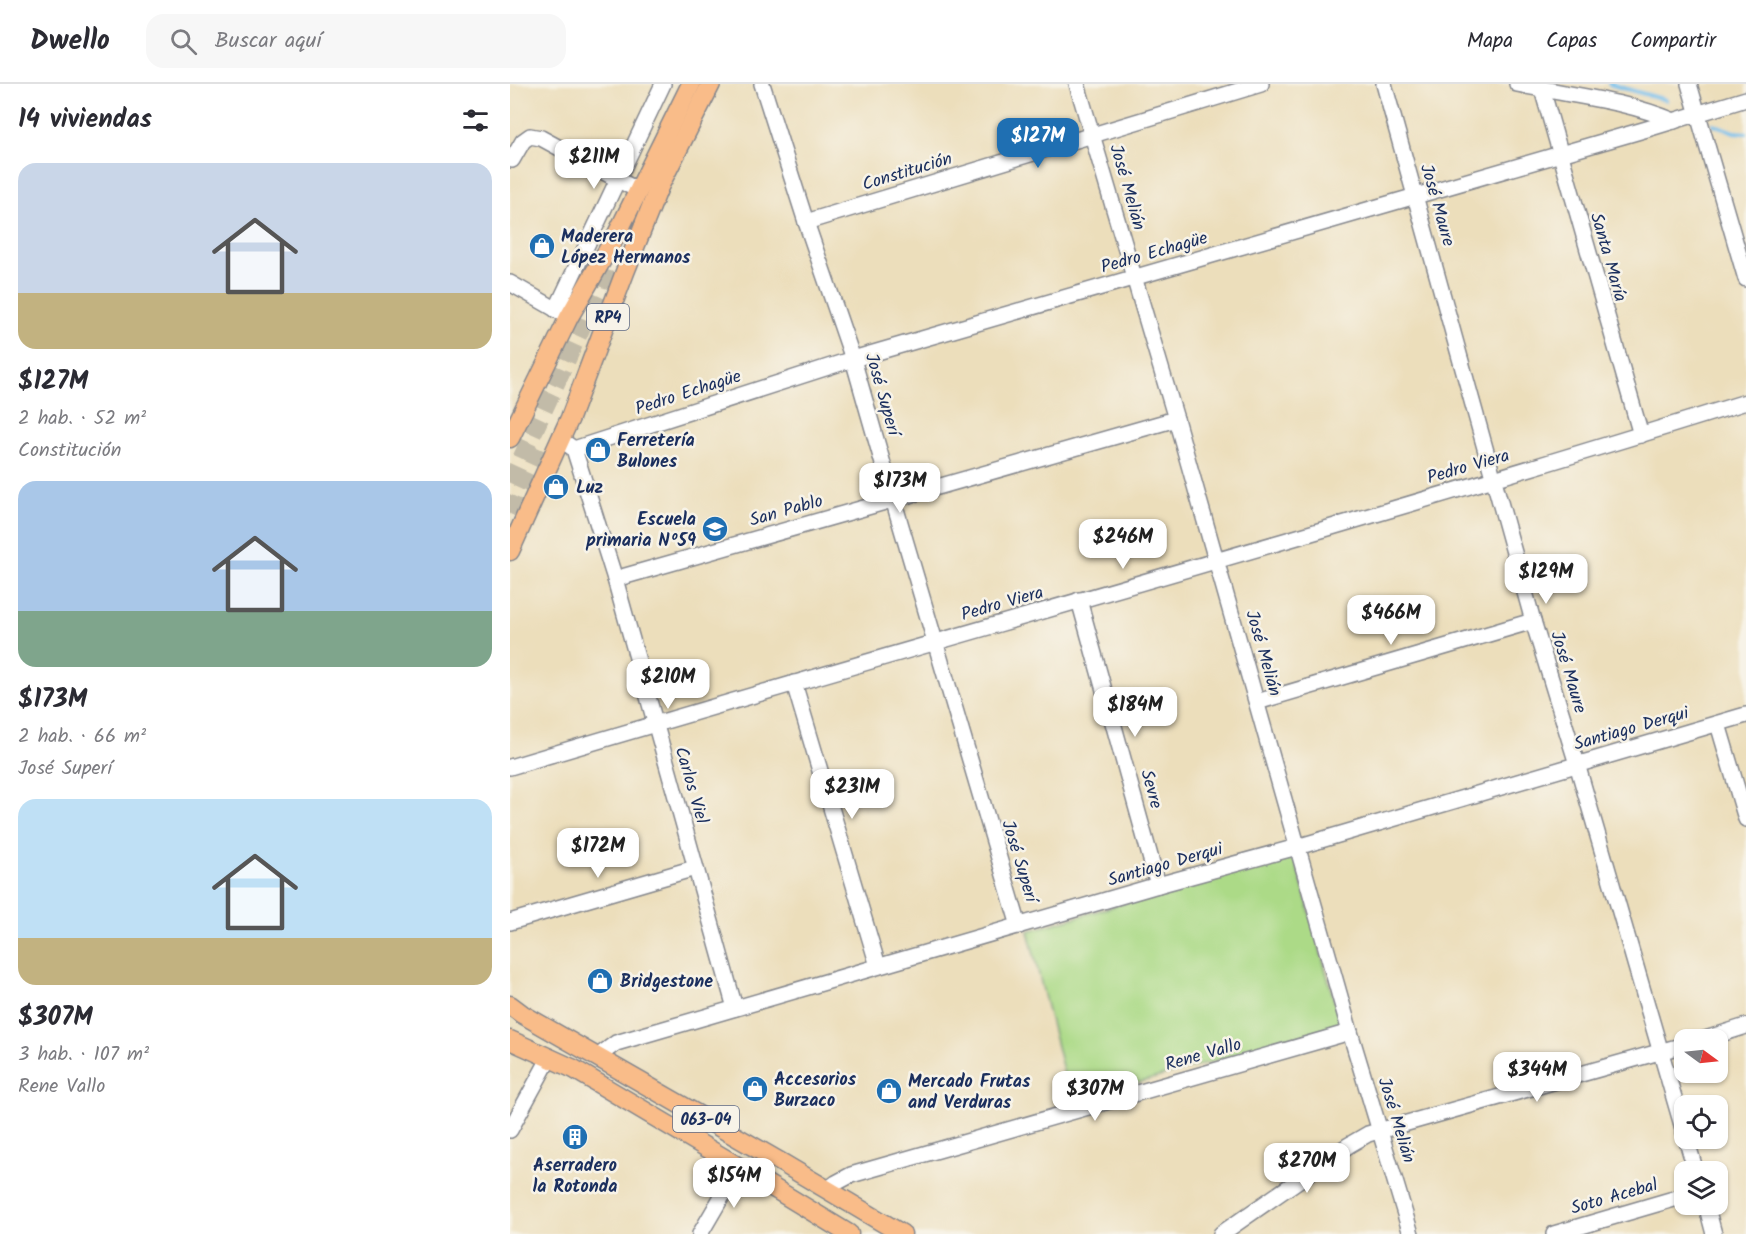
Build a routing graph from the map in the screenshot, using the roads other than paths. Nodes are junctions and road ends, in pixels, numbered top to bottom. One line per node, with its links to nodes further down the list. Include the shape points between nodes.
1 (663, 84): 17 (street)
2 (691, 84): 18 (main road, RP4)
3 (711, 84): 30 (main road, RP4, via 659,188 625,272)
4 (762, 84): 20 (street, José Superí)
5 (1077, 84): 14 (street, José Melián)
6 (1261, 84): 14 (street, Constitución)
7 (1384, 84): 19 (street, José Maure)
8 (1517, 84): 10 (street)
9 (1689, 84): 12 (street)
10 (1542, 89): 13 (street, via 1621,105); 15 (street, Santa María)
11 (1746, 99): 12 (street, Pedro Echagüe)
12 (1697, 113): 13 (street, Pedro Echagüe); 22 (street)
13 (1674, 121): 15 (street, Pedro Echagüe)
14 (1093, 136): 20 (street, Constitución); 21 (street, José Melián)
15 (1560, 154): 19 (street, Pedro Echagüe); 28 (street, Santa María)
16 (512, 160): 17 (street, via 530,136 541,138)
17 (617, 179): 18 (street); 24 (street)
18 (639, 191): 24 (main road, RP4, via 617,234)
19 (1415, 196): 21 (street, Pedro Echagüe); 31 (street, José Maure)
20 (806, 222): 25 (street, José Superí)
21 (1134, 278): 25 (street, Pedro Echagüe); 27 (street, José Melián)
22 (1746, 279)
23 (510, 284): 24 (street)
24 (563, 314): 29 (main road, RP4)
25 (853, 359): 30 (street, Pedro Echagüe); 32 (street, José Superí)
26 (1746, 402): 28 (street, Pedro Viera)
27 (1176, 419): 32 (street, San Pablo); 34 (street, José Melián)
28 (1641, 435): 31 (street, Pedro Viera)
29 (510, 438)
30 (567, 445): 33 (main road, RP4); 35 (street, Carlos Viel)
31 (1494, 479): 34 (street, Pedro Viera); 37 (street, José Maure)
32 (893, 499): 35 (street, San Pablo); 38 (street, José Superí)
33 (510, 551)
34 (1216, 560): 36 (street, Pedro Viera); 40 (street, José Melián)
35 (615, 579): 42 (street, Carlos Viel)
36 (1079, 600): 38 (street, Pedro Viera); 49 (street, Sevre)
37 (1533, 621): 40 (street); 44 (street, José Maure)
38 (935, 643): 39 (street, Pedro Viera); 51 (street, José Superí)
39 (794, 682): 42 (street, Pedro Viera); 52 (street)
40 (1257, 702): 47 (street, José Melián)
41 (1746, 715): 43 (street, Santiago Derqui)
42 (655, 724): 45 (street, Pedro Viera); 48 (street, Carlos Viel)
43 (1718, 724): 44 (street, Santiago Derqui); 46 (street)
44 (1577, 764): 47 (street, Santiago Derqui); 60 (street, José Maure)
45 (510, 767)
46 (1746, 819)
47 (1298, 847): 49 (street, Santiago Derqui); 56 (street, José Melián)
48 (695, 868): 50 (street); 54 (street, Carlos Viel)
49 (1158, 885): 51 (street, Santiago Derqui)
50 (510, 922)
51 (1019, 926): 52 (street, Santiago Derqui)
52 (878, 966): 54 (street, Santiago Derqui)
53 (510, 1005): 61 (main road, 063-04)
54 (735, 1008): 61 (street, Santiago Derqui, via 616,1043)
55 (1746, 1026): 57 (street)
56 (1350, 1032): 65 (street, José Melián); 67 (street, Rene Vallo, via 851,1175)
57 (1728, 1032)
58 (510, 1040): 62 (main road, 063-04)
59 (1674, 1048): 60 (street)
60 (1661, 1052): 63 (street, José Maure); 65 (street)
61 (597, 1056): 67 (main road, 063-04)
62 (550, 1057): 64 (street); 66 (main road, 063-04)
63 (1674, 1097)
64 (510, 1130)
65 (1380, 1130): 73 (street, via 1349,1145); 74 (street, José Melián)
66 (739, 1167): 70 (street); 71 (main road, 063-04)
67 (827, 1190): 72 (main road, 063-04)
68 (1674, 1199): 75 (street, Soto Acebal)
69 (1709, 1215): 76 (street)
70 (700, 1234)
71 (849, 1234)
72 (902, 1234)
73 (1221, 1234)
74 (1411, 1234)
75 (1554, 1234)
76 (1714, 1234)

